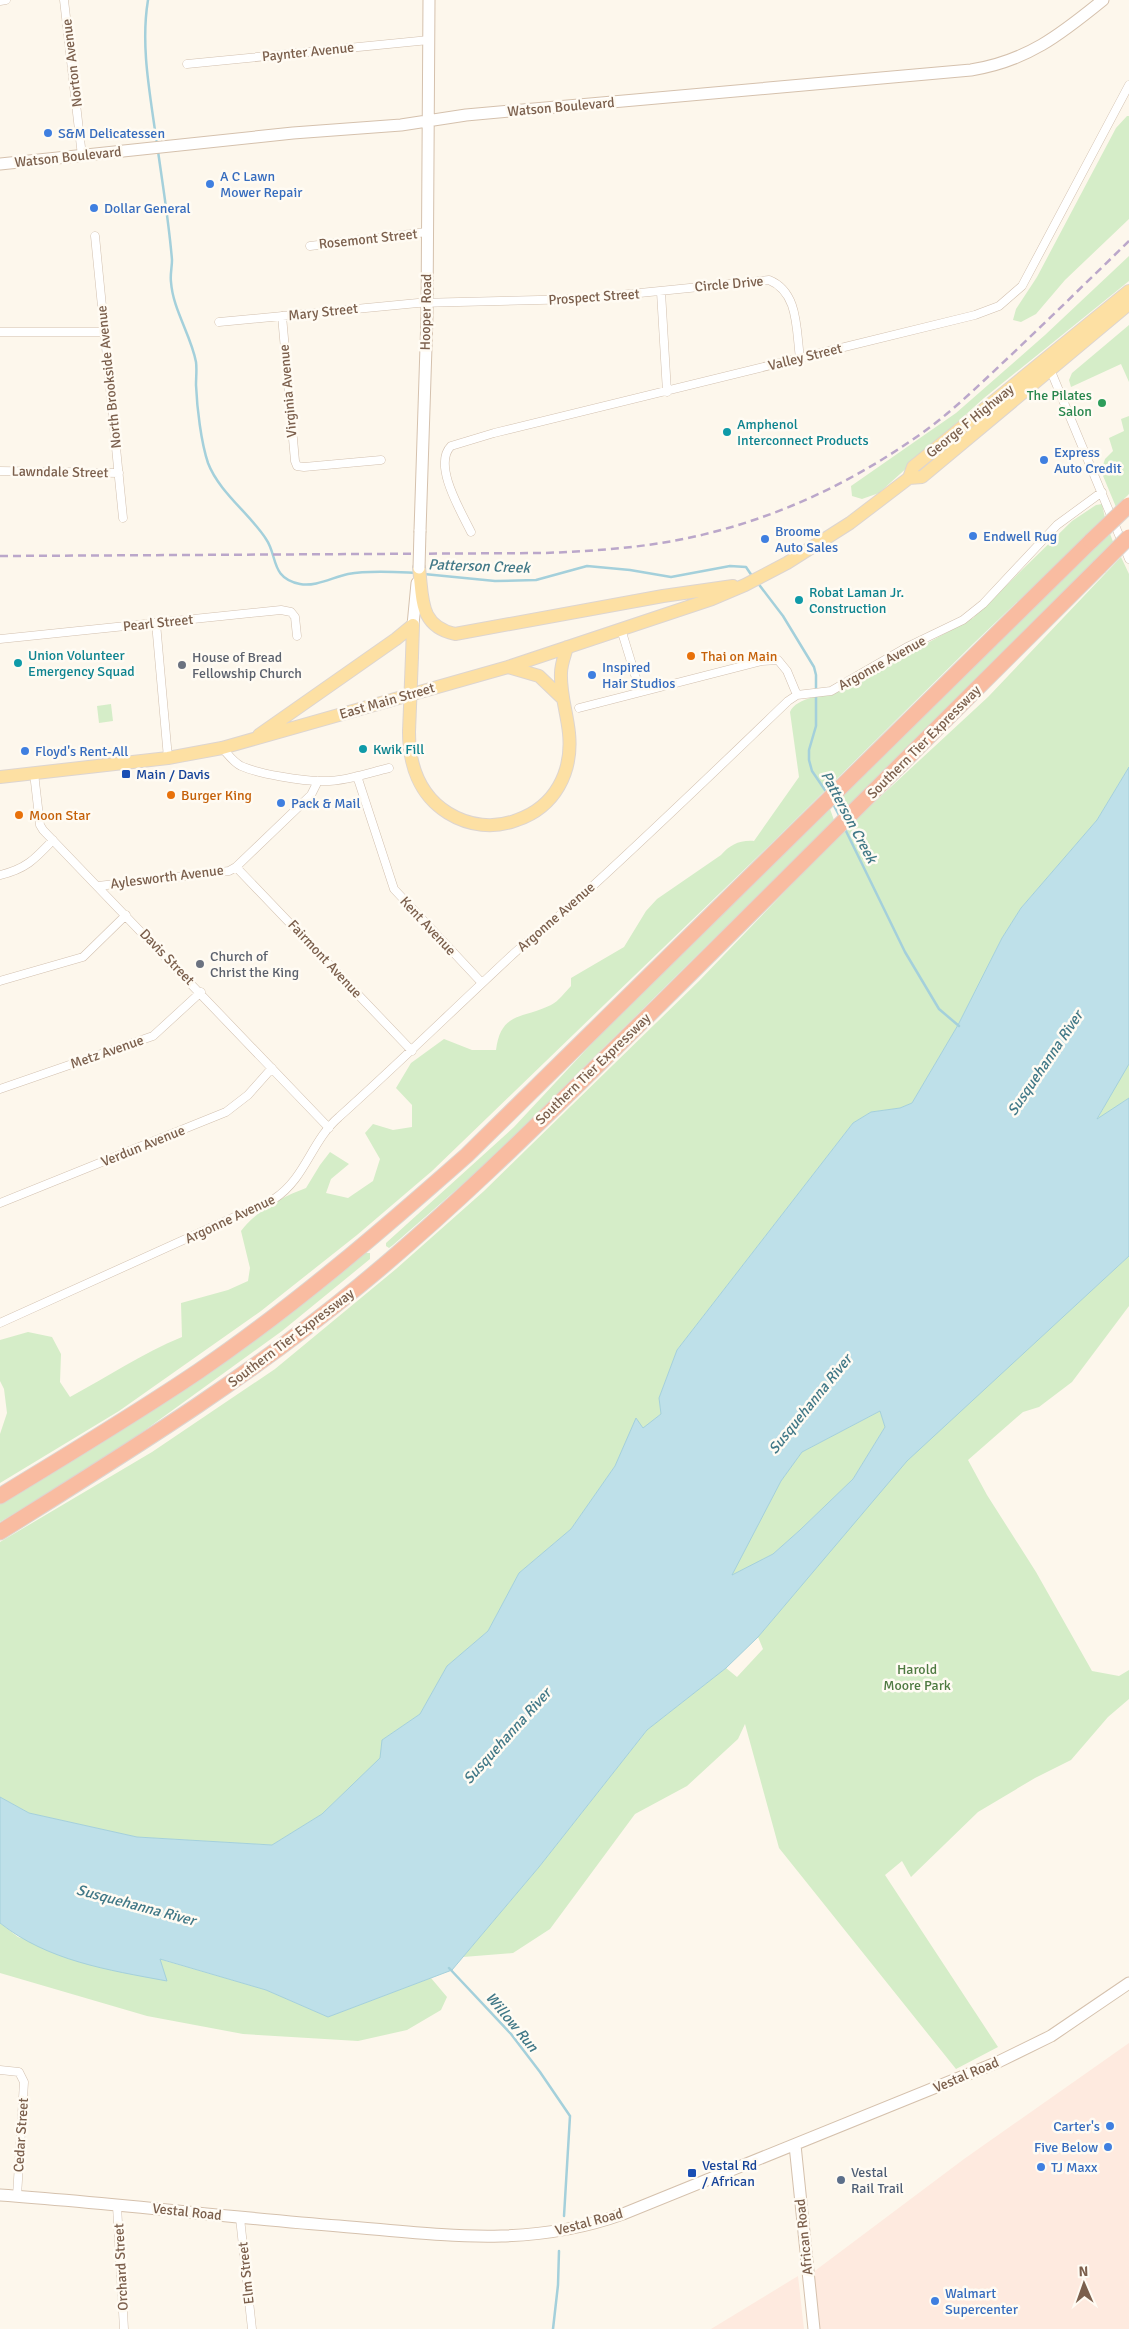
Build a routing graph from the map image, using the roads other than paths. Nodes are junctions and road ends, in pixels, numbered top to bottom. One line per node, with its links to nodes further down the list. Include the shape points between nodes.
1 (6, 0): 5 (street)
2 (64, 0): 10 (street, Norton Avenue)
3 (429, 0): 6 (street, Hooper Road)
4 (1103, 0): 9 (street, Watson Boulevard, via 1036,50 984,68)
5 (0, 1)
6 (429, 40): 7 (street, Paynter Avenue); 9 (street, Hooper Road)
7 (187, 64)
8 (1129, 85): 23 (street, Valley Street, via 1046,243 1022,286 1012,297 975,315)
9 (427, 121): 10 (street, Watson Boulevard); 12 (street, Hooper Road)
10 (82, 156): 11 (street, Watson Boulevard)
11 (0, 164)
12 (427, 232): 14 (street, Rosemont Street); 17 (street, Hooper Road)
13 (95, 236): 22 (street, North Brookside Avenue)
14 (310, 246)
15 (1129, 291): 29 (main road, George F Highway, via 914,467)
16 (661, 292): 17 (street, Prospect Street, via 580,299); 23 (street, Circle Drive, via 761,280 779,284 789,295 794,312); 25 (street)
17 (427, 303): 19 (street, Mary Street); 36 (street, Hooper Road, bridge)
18 (1129, 304): 24 (main road, George F Highway)
19 (282, 316): 20 (street, Mary Street); 26 (street, Virginia Avenue, via 298,466)
20 (219, 322)
21 (0, 332): 22 (street)
22 (105, 332): 28 (street, North Brookside Avenue)
23 (800, 358): 25 (street, Valley Street)
24 (1050, 369): 29 (main road, George F Highway, via 922,476); 30 (street)
25 (667, 392): 33 (street, Valley Street, via 451,446 445,456 448,483)
26 (381, 460)
27 (0, 471): 28 (street, Lawndale Street)
28 (119, 472): 32 (street, North Brookside Avenue)
29 (909, 478): 37 (main road, George F Highway, via 850,523)
30 (1102, 492): 35 (street); 48 (street, Argonne Avenue, via 1057,525 983,604 963,620 910,646 831,692)
31 (1129, 505): 73 (highway, Southern Tier Expressway, bridge, via 474,1148 393,1221 312,1288 199,1371)
32 (124, 518)
33 (471, 532)
34 (1129, 537): 74 (highway, Southern Tier Expressway, bridge, via 838,829 460,1198 360,1286 242,1377)
35 (1129, 559)
36 (419, 568): 39 (main road)
37 (762, 576): 38 (main road, East Main Street)
38 (745, 585): 39 (main road, via 702,589 455,634 440,631); 42 (main road, East Main Street)
39 (420, 601): 41 (street)
40 (156, 623): 43 (street, Pearl Street, via 281,610 291,612 295,617); 44 (street, Pearl Street); 53 (street)
41 (413, 625): 49 (main road, bridge, via 410,758 428,795 459,819 490,826 523,818 542,807 560,785 567,768 570,746); 51 (main road)
42 (621, 629): 45 (main road, East Main Street); 47 (street)
43 (297, 636)
44 (0, 639)
45 (567, 647): 46 (main road, East Main Street); 49 (main road, via 560,672)
46 (508, 667): 49 (main road, via 539,676); 51 (main road, East Main Street)
47 (640, 691): 48 (street, via 774,660 787,671); 50 (street)
48 (798, 695): 65 (street, Argonne Avenue, via 573,904)
49 (562, 698)
50 (579, 708)
51 (250, 741): 52 (main road, East Main Street)
52 (222, 748): 53 (main road, East Main Street); 58 (street, via 242,766)
53 (168, 758): 55 (main road, East Main Street)
54 (389, 768): 56 (street)
55 (34, 773): 57 (main road, East Main Street); 59 (street, Davis Street, via 40,826)
56 (356, 776): 58 (street); 65 (street, Kent Avenue, via 394,889)
57 (0, 777)
58 (318, 781): 60 (street, via 311,795)
59 (53, 840): 61 (street, via 28,865 16,872); 62 (street, Davis Street)
60 (236, 868): 62 (street, Aylesworth Avenue); 67 (street, Fairmont Avenue)
61 (0, 875)
62 (98, 886): 63 (street, Davis Street)
63 (126, 914): 64 (street, via 83,957); 66 (street, Davis Street)
64 (0, 981)
65 (482, 983): 67 (street, Argonne Avenue)
66 (201, 992): 68 (street, Davis Street); 69 (street, Metz Avenue, via 153,1036)
67 (412, 1051): 70 (street, Argonne Avenue)
68 (272, 1068): 70 (street, Davis Street); 71 (street, Verdun Avenue, via 248,1095 226,1112)
69 (0, 1089)
70 (328, 1128): 72 (street, Argonne Avenue, via 298,1179 274,1200)
71 (0, 1203)
72 (0, 1323)
73 (0, 1496)
74 (0, 1532)
75 (1129, 1984): 77 (street, Vestal Road, via 1036,2045)
76 (0, 2070): 79 (street, Cedar Street, via 12,2070 22,2075 24,2082)
77 (795, 2145): 81 (street, Vestal Road, via 605,2220 556,2233 484,2237); 84 (street, African Road)
78 (0, 2194): 79 (street, Vestal Road)
79 (17, 2196): 80 (street, Vestal Road)
80 (117, 2206): 81 (street, Vestal Road); 82 (street, Orchard Street)
81 (240, 2218): 83 (street, Elm Street)
82 (124, 2329)
83 (252, 2329)
84 (814, 2329)

